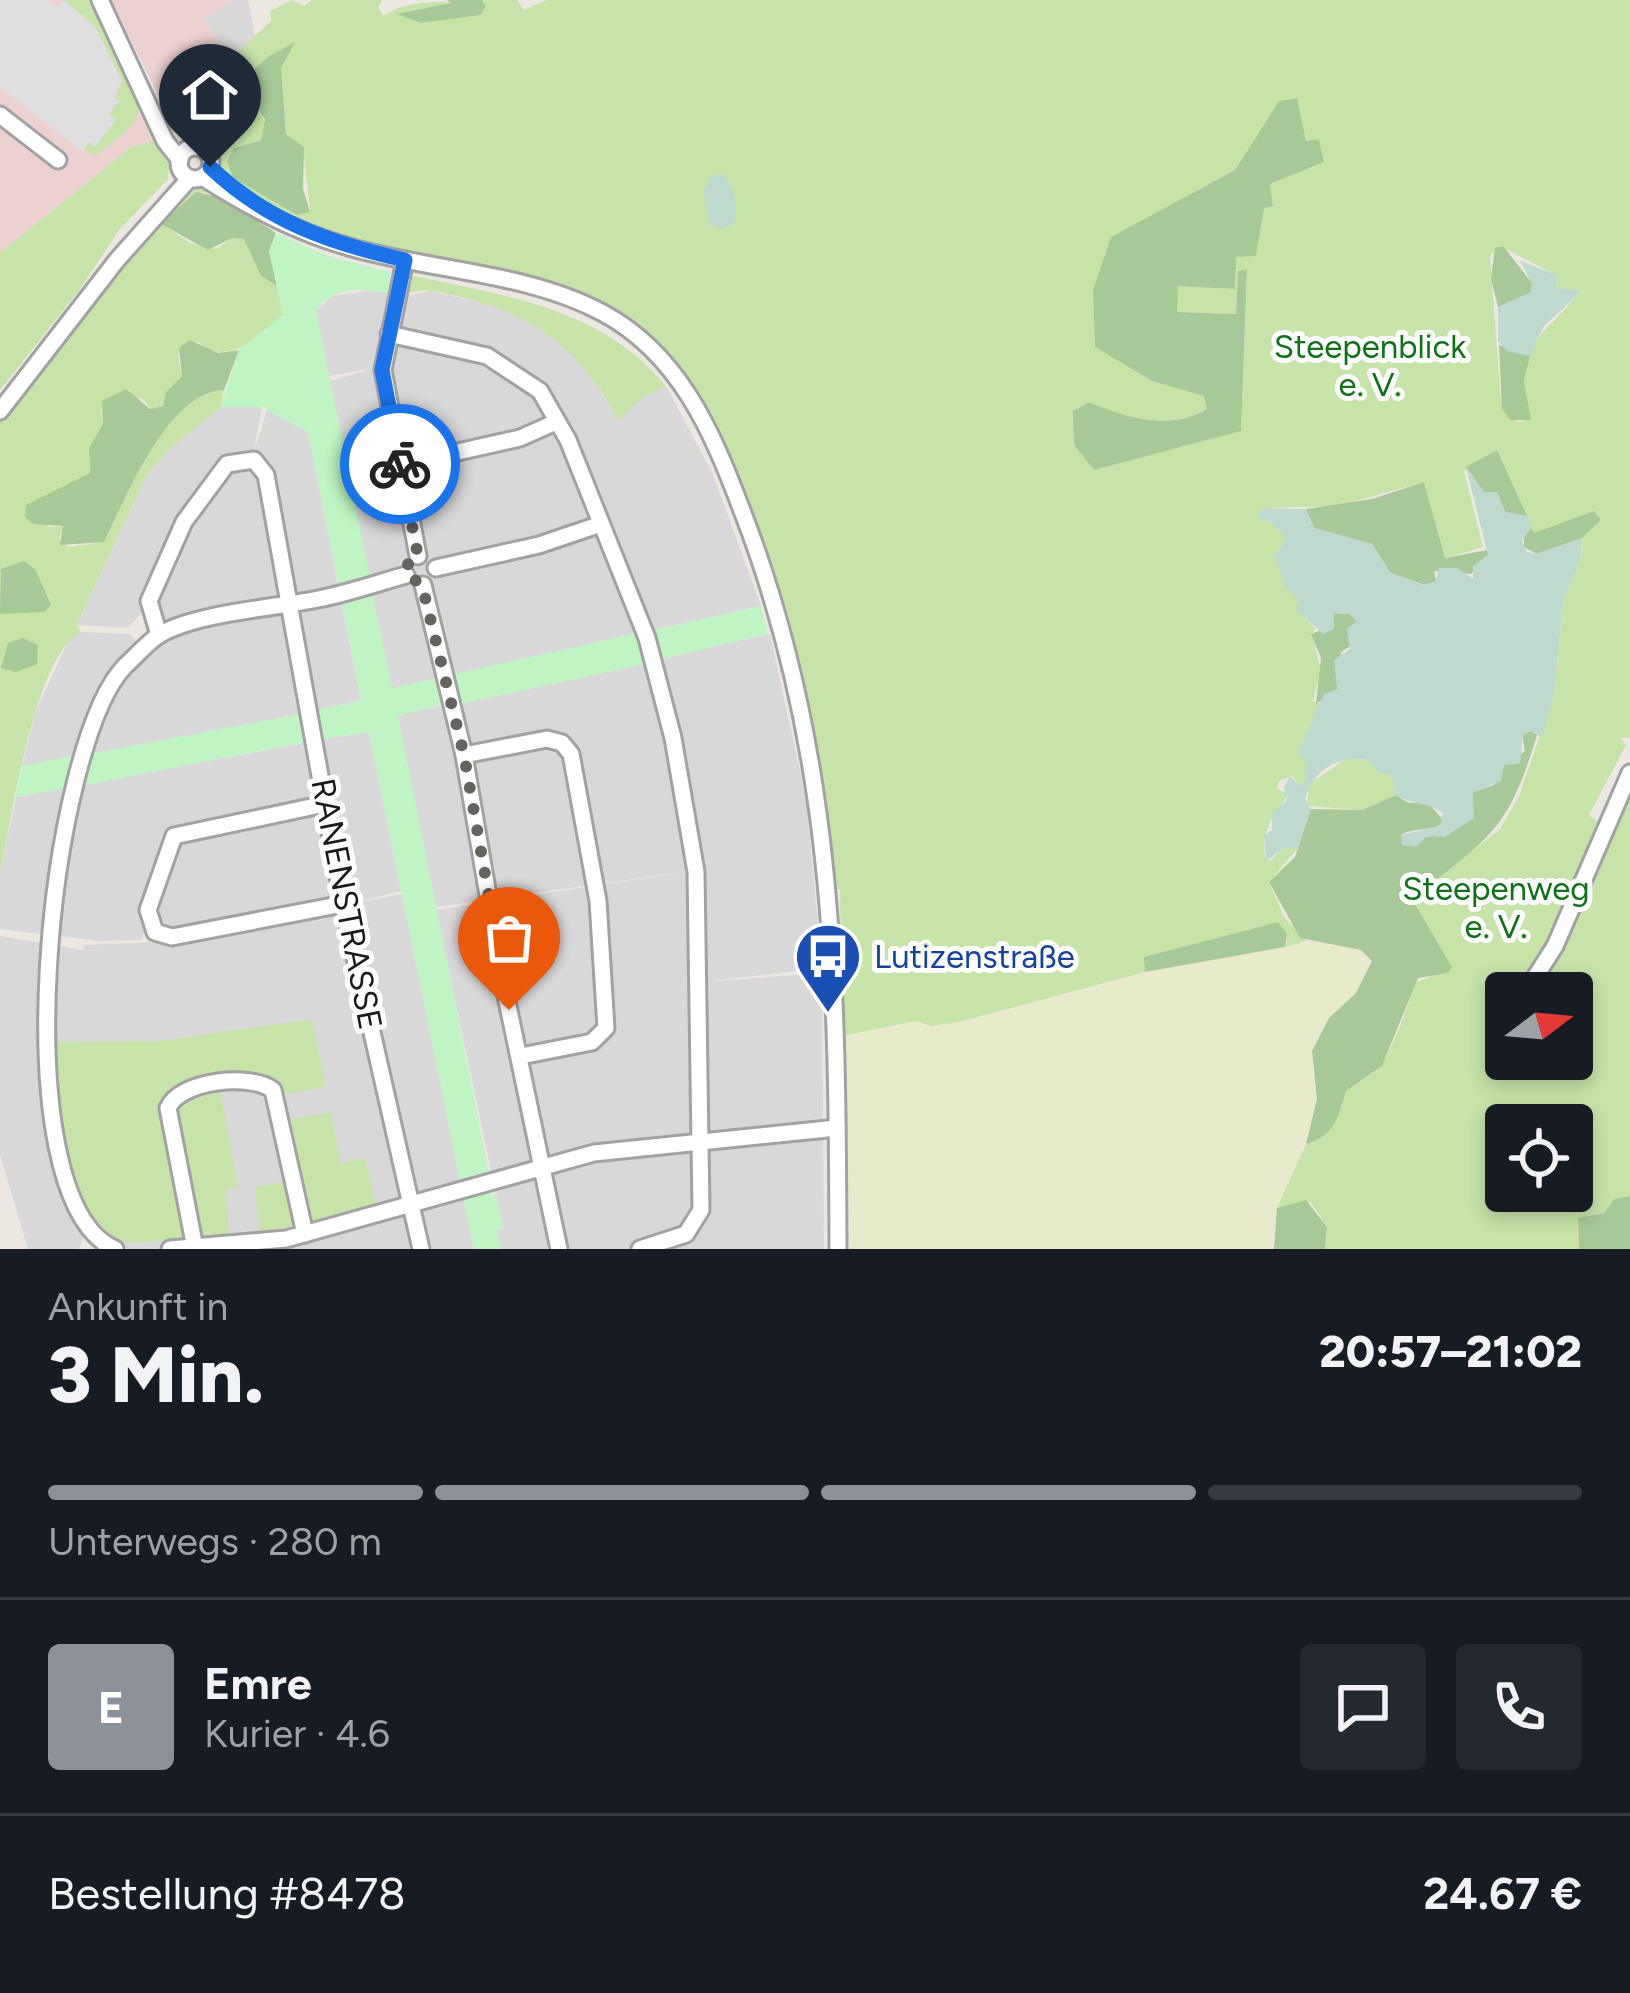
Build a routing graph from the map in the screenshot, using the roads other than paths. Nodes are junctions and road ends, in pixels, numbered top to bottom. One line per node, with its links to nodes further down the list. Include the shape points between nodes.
1 (100, 0): 4 (street, via 160,124)
2 (0, 115): 3 (street, via 39,136)
3 (58, 160)
4 (192, 167): 5 (street, via 315,236); 7 (street)
5 (405, 260): 6 (street); 23 (street, via 600,311 661,358 705,422 762,564 814,764 834,933)
6 (389, 334): 8 (street, via 500,362 540,391); 9 (street, via 383,378)
7 (0, 411)
8 (556, 422): 9 (street); 10 (street)
9 (400, 465): 11 (street)
10 (598, 525): 12 (street); 24 (street, via 651,652 692,837 701,933)
11 (418, 556): 12 (street); 13 (street)
12 (436, 568): 14 (street)
13 (406, 574): 14 (street); 15 (street)
14 (422, 585): 17 (street)
15 (292, 604): 16 (street); 16 (street, RANENSTRASSE, via 266,475 254,460 238,458 204,492 159,575 149,608); 19 (street, RANENSTRASSE)
16 (159, 635): 28 (street, via 114,680 94,718 43,971 44,1071 57,1152 87,1229)
17 (464, 755): 22 (street); 22 (street, via 562,743 592,854 606,1028 592,1042)
18 (1630, 773): 21 (street)
19 (325, 804): 20 (street, RANENSTRASSE); 20 (street, via 174,836 148,922 172,937)
20 (343, 904): 26 (street, RANENSTRASSE)
21 (1538, 972)
22 (521, 1056): 25 (street)
23 (837, 1128): 24 (street); 34 (street)
24 (700, 1141): 25 (street); 33 (street, via 696,1225)
25 (540, 1166): 26 (street); 32 (street)
26 (412, 1202): 27 (street); 31 (street, RANENSTRASSE)
27 (305, 1234): 29 (street); 29 (street, via 273,1090 258,1082 200,1087 182,1090 168,1108)
28 (107, 1247)
29 (195, 1248): 30 (street)
30 (170, 1249)
31 (421, 1249)
32 (559, 1249)
33 (640, 1249)
34 (838, 1249)

